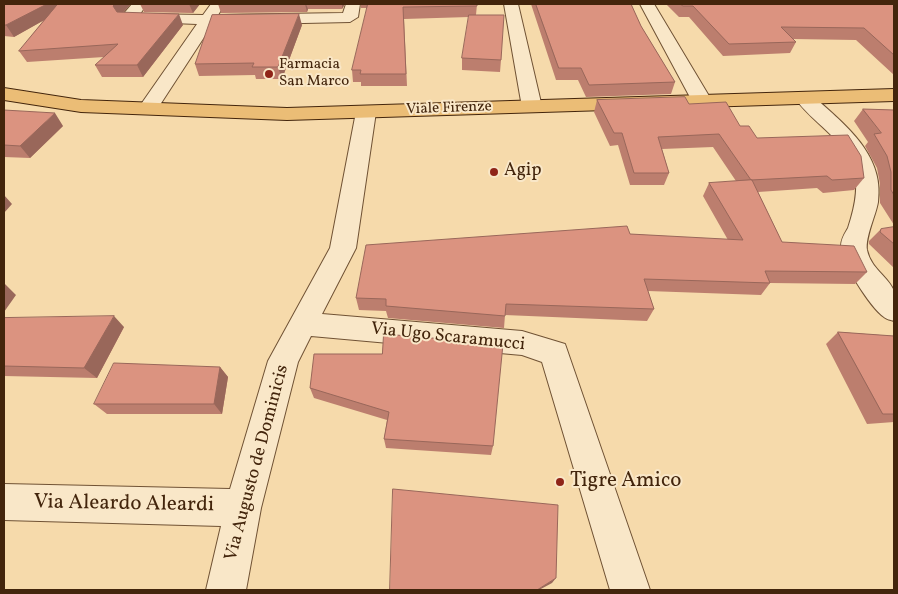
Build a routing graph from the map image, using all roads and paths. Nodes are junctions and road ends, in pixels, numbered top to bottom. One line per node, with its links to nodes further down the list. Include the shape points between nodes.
1 (140, 4): 6 (street, via 128,18)
2 (218, 4): 6 (street)
3 (353, 4): 6 (street, via 350,17)
4 (512, 4): 11 (street)
5 (647, 4): 10 (street)
6 (207, 20): 12 (street)
7 (4, 94): 12 (main road, Viale Firenze, via 81,106)
8 (894, 95): 9 (main road, Viale Firenze)
9 (804, 98): 10 (main road, Viale Firenze); 14 (street, via 847,141 861,160 868,179 868,197 854,245 861,264)
10 (702, 101): 11 (main road, Viale Firenze)
11 (532, 107): 13 (main road, Viale Firenze)
12 (147, 110): 13 (main road, Viale Firenze, via 287,114)
13 (366, 112): 15 (street, Via Augusto de Dominicis, via 343,248)
14 (894, 310)
15 (302, 324): 17 (street, Via Augusto de Dominicis, via 283,362); 19 (street, Via Ugo Scaramucci, via 522,343 554,354)
16 (4, 502): 17 (street, Via Aleardo Aleardi)
17 (243, 508): 18 (street, Via Augusto de Dominicis)
18 (226, 590)
19 (630, 590)

